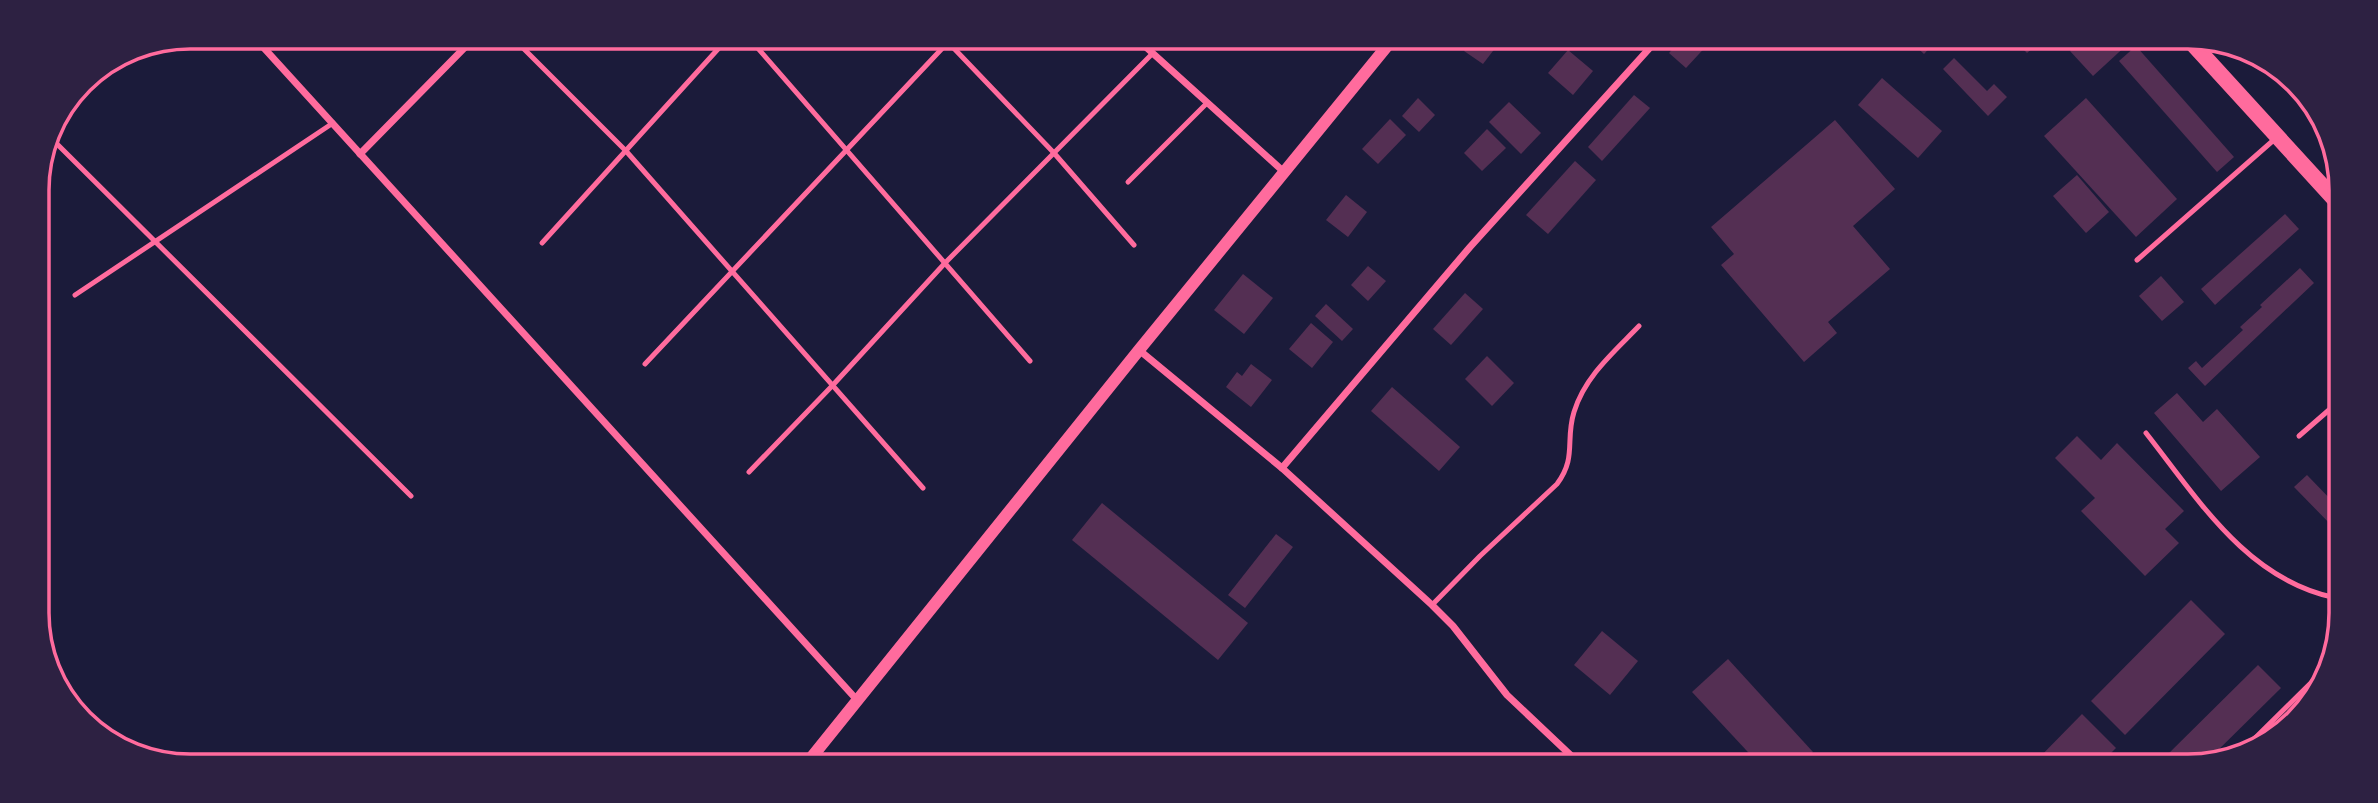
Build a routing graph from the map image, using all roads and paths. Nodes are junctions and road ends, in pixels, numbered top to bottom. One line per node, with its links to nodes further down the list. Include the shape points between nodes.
1 (265, 49): 14 (street)
2 (463, 49): 20 (street)
3 (524, 49): 18 (lane)
4 (718, 49): 18 (lane)
5 (759, 49): 17 (lane)
6 (940, 49): 17 (lane)
7 (956, 49): 19 (lane)
8 (1147, 49): 12 (street)
9 (1385, 49): 21 (street)
10 (1649, 49): 39 (street, via 1470,247)
11 (2198, 50): 15 (main road)
12 (1152, 54): 13 (street); 19 (lane)
13 (1206, 104): 21 (street); 22 (lane)
14 (333, 123): 20 (street); 24 (lane)
15 (2279, 136): 23 (main road); 27 (lane)
16 (57, 144): 24 (lane)
17 (847, 150): 28 (lane); 29 (lane)
18 (626, 151): 25 (lane); 29 (lane)
19 (1054, 153): 26 (lane); 28 (lane)
20 (360, 154): 46 (street)
21 (1284, 172): 32 (street)
22 (1128, 182)
23 (2329, 193)
24 (153, 241): 30 (lane); 42 (lane)
25 (542, 243)
26 (1134, 245)
27 (2137, 260)
28 (944, 264): 33 (lane); 35 (lane)
29 (733, 271): 34 (lane); 35 (lane)
30 (75, 295)
31 (1639, 326): 44 (lane, via 1591,376 1579,396 1569,432 1570,459 1561,478)
32 (1139, 350): 39 (street); 46 (street)
33 (1030, 361)
34 (645, 364)
35 (832, 386): 40 (lane); 41 (lane)
36 (2329, 410): 38 (lane)
37 (2146, 433): 43 (lane, via 2236,544 2282,578)
38 (2299, 436)
39 (1282, 468): 44 (street)
40 (749, 472)
41 (923, 488)
42 (411, 496)
43 (2329, 596)
44 (1432, 605): 49 (street, via 1507,695)
45 (2310, 684): 47 (lane)
46 (857, 701): 48 (street)
47 (2258, 735)
48 (814, 754)
49 (1569, 754)

